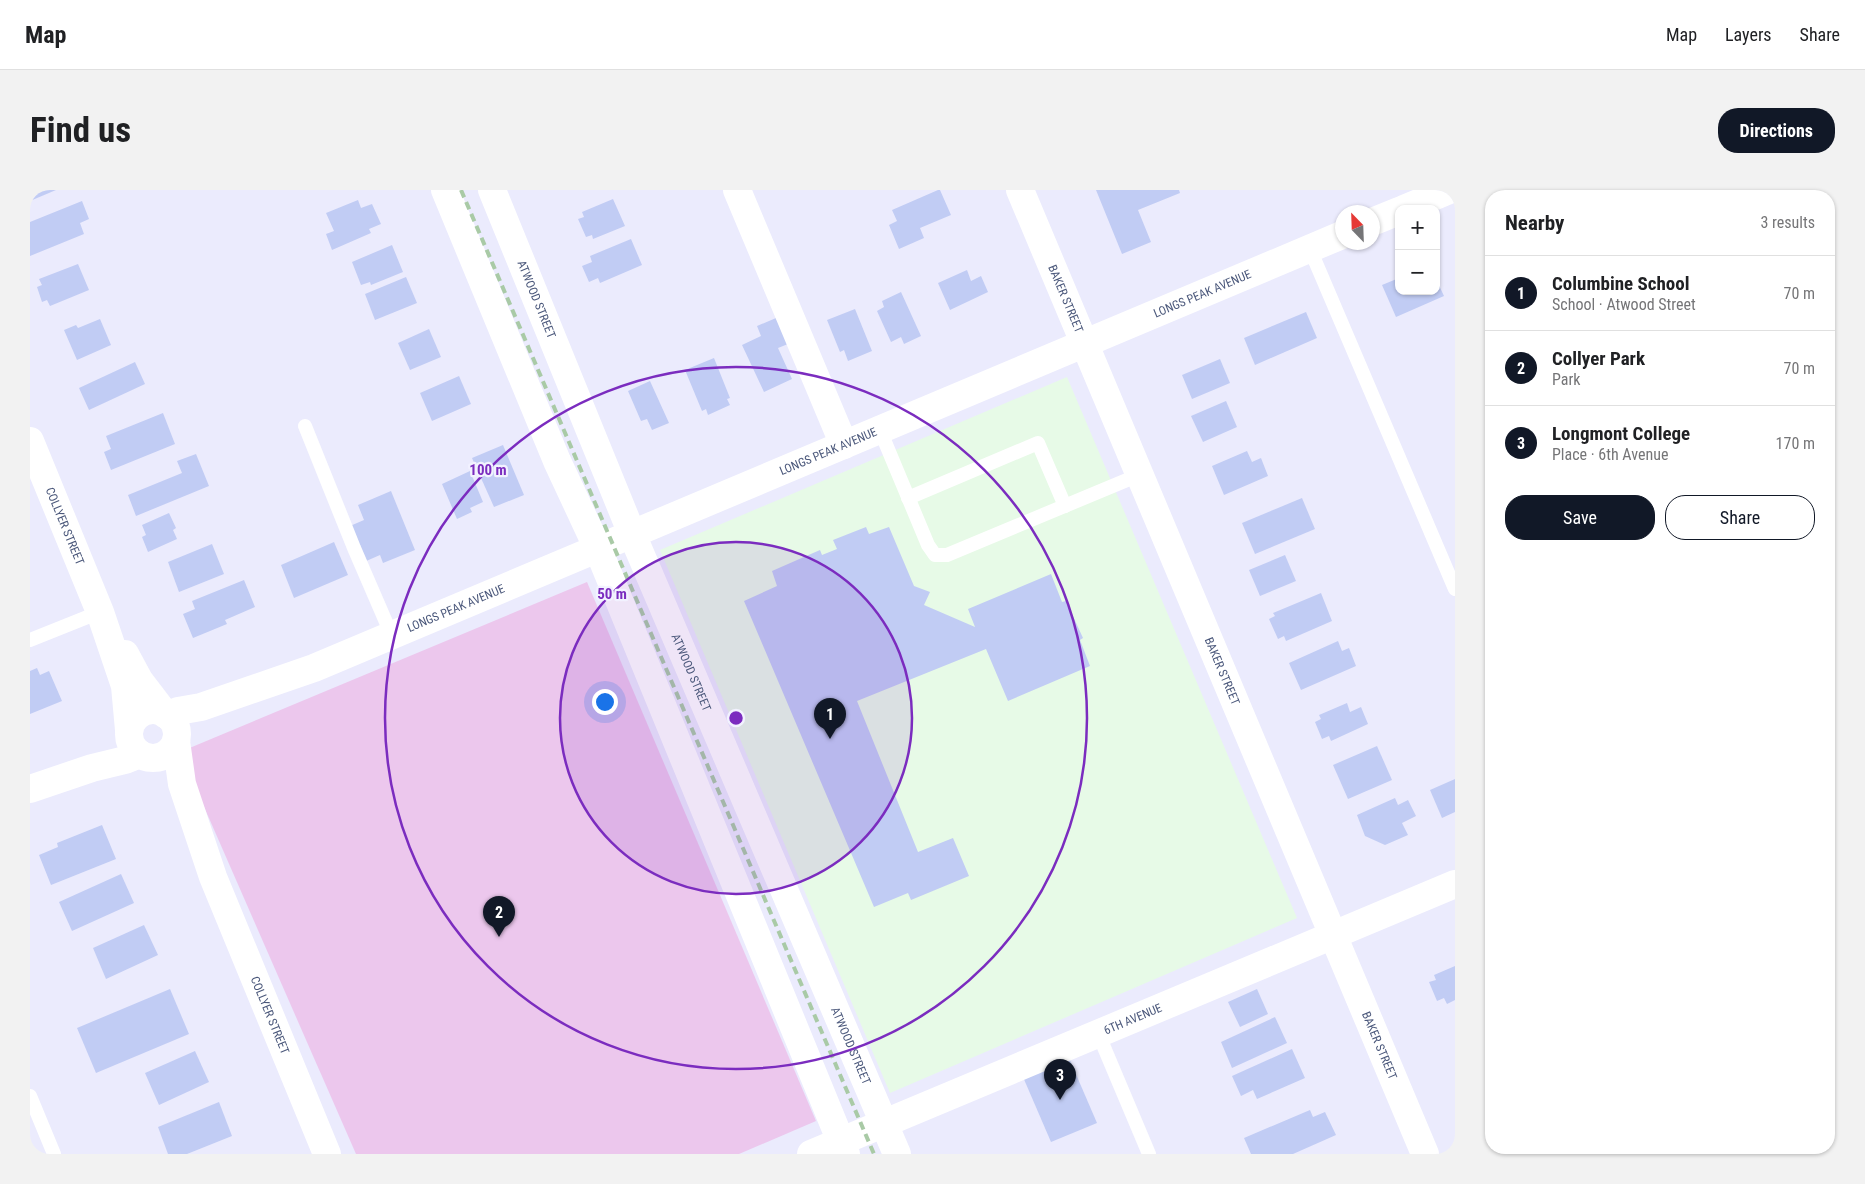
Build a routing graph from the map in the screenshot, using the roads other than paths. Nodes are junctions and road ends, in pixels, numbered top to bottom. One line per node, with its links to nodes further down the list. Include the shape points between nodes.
1 (445, 190): 20 (street, via 557,461)
2 (492, 190): 19 (street, ATWOOD STREET)
3 (737, 190): 15 (street)
4 (1020, 190): 11 (street, BAKER STREET)
5 (1449, 190): 6 (street)
6 (1413, 205)
7 (1395, 213): 8 (street)
8 (1380, 219)
9 (1335, 238): 10 (street, LONGS PEAK AVENUE)
10 (1310, 249): 11 (street, LONGS PEAK AVENUE); 21 (lane)
11 (1084, 344): 13 (street, LONGS PEAK AVENUE); 16 (street, BAKER STREET)
12 (305, 426): 23 (lane)
13 (880, 430): 15 (street, LONGS PEAK AVENUE); 17 (lane)
14 (30, 441): 22 (street, COLLYER STREET)
15 (844, 445): 19 (street, LONGS PEAK AVENUE)
16 (1140, 475): 18 (lane); 30 (street, BAKER STREET)
17 (908, 498): 18 (lane, via 935,556 947,555); 18 (lane, via 1038,443)
18 (1064, 506)
19 (632, 534): 20 (street, LONGS PEAK AVENUE); 33 (street, ATWOOD STREET)
20 (598, 549): 23 (street, LONGS PEAK AVENUE); 34 (street)
21 (1455, 589)
22 (100, 612): 24 (lane); 25 (street, COLLYER STREET, via 139,680); 26 (street, COLLYER STREET, via 125,686)
23 (392, 636): 25 (street, LONGS PEAK AVENUE, via 314,668 208,720)
24 (30, 640)
25 (171, 727): 26 (street, via 172,748 159,757 151,758); 26 (street, via 151,710 143,712 137,716); 28 (street, COLLYER STREET, via 182,784)
26 (135, 743): 27 (street, via 88,757); 28 (street, COLLYER STREET, via 167,790)
27 (30, 788)
28 (212, 878): 36 (street, COLLYER STREET)
29 (1455, 884): 30 (street, 6TH AVENUE)
30 (1333, 935): 31 (street, 6TH AVENUE); 40 (street, BAKER STREET)
31 (1098, 1033): 33 (street, 6TH AVENUE); 39 (lane)
32 (30, 1096): 35 (lane)
33 (884, 1124): 34 (street, 6TH AVENUE); 38 (street, ATWOOD STREET)
34 (843, 1148): 37 (street, 6TH AVENUE)
35 (54, 1154)
36 (327, 1154)
37 (811, 1154)
38 (897, 1154)
39 (1149, 1154)
40 (1426, 1154)

